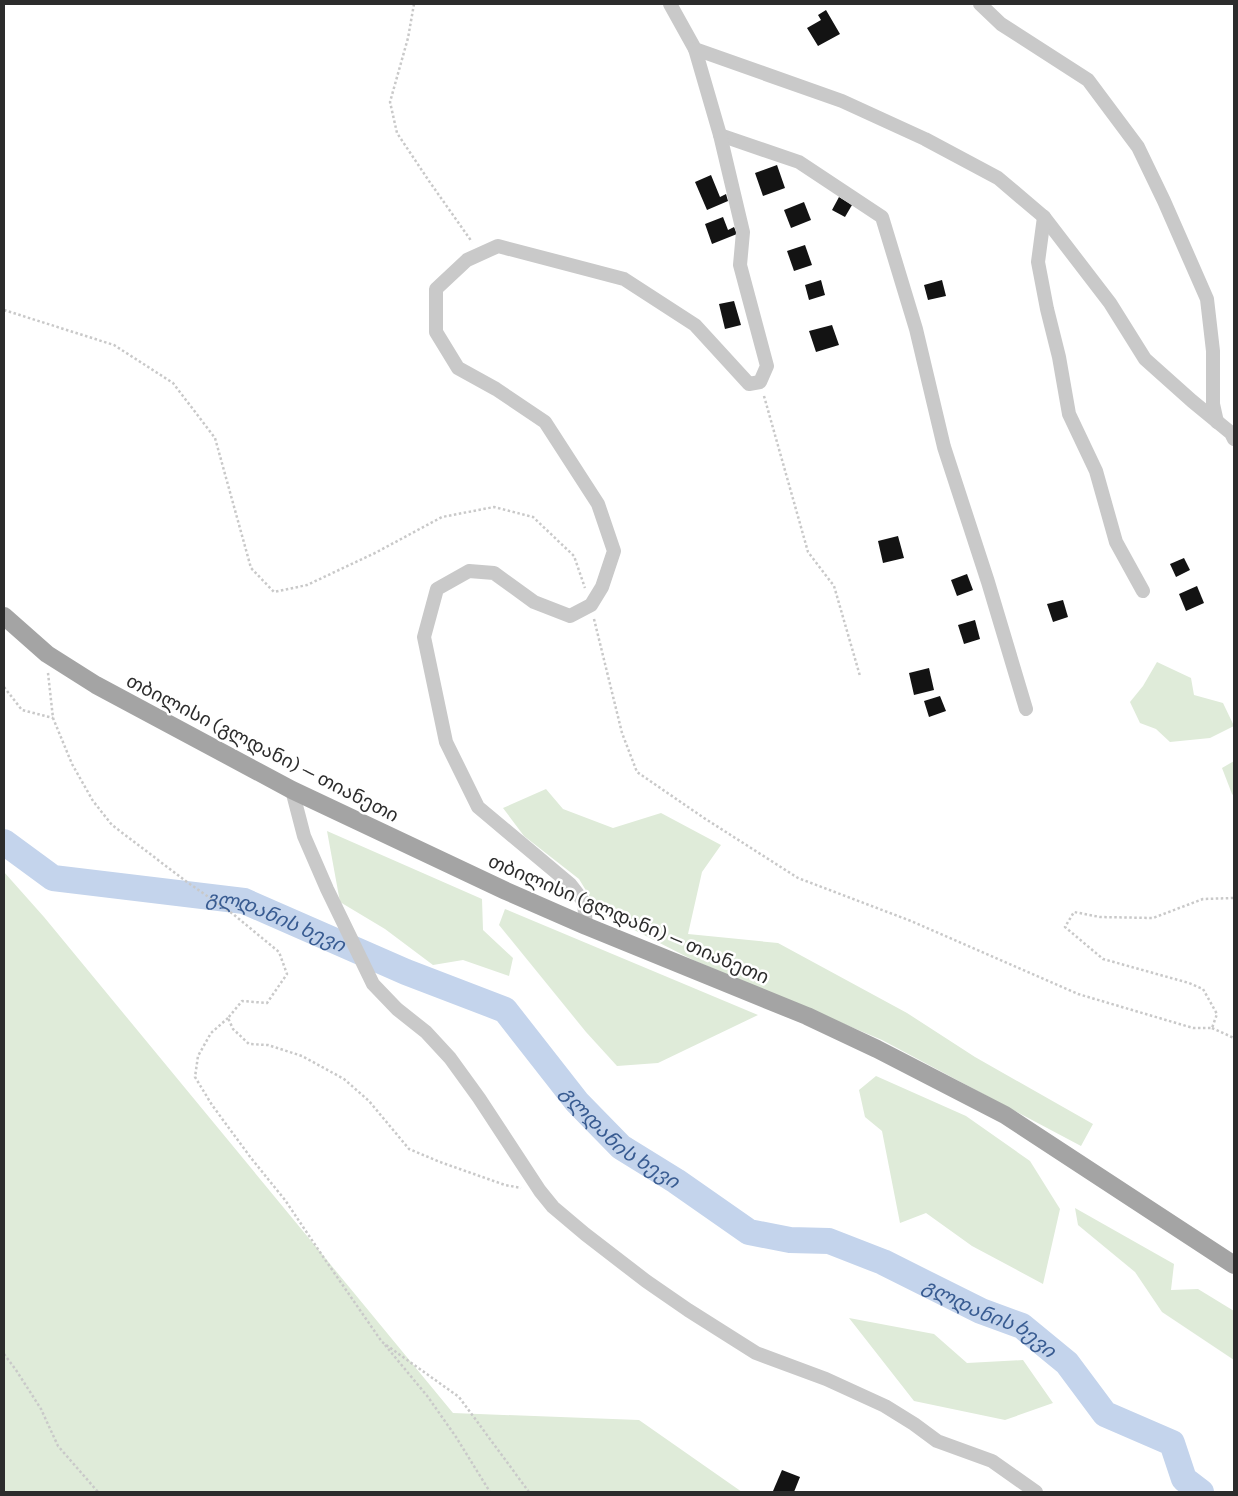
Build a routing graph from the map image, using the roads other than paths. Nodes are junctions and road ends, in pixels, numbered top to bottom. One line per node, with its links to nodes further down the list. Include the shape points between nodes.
1 (670, 4): 3 (street)
2 (980, 4): 6 (street, via 1001,24 1088,80 1138,147 1207,299 1213,351 1213,404)
3 (695, 49): 4 (street); 5 (street, via 842,101 925,139 998,178)
4 (720, 135): 10 (street, via 799,162 882,217 916,329 944,447); 12 (street, via 743,232 740,265 767,366 760,382 749,384 695,325 624,279 498,246 467,260 436,289 436,332 458,368 545,422 598,504 614,551 602,587 591,605 570,616 534,602 494,573 469,571 437,589 424,637 446,742 478,807 570,884 584,902)
5 (1044, 216): 6 (street, via 1110,303 1145,359); 8 (street, via 1038,262 1069,414 1096,471 1116,542)
6 (1217, 422): 7 (street)
7 (1234, 439)
8 (1143, 591)
9 (4, 616): 11 (main road, თბილისი (გლდანი) — თიანეთი, via 47,654 96,685)
10 (1026, 709)
11 (292, 790): 12 (main road, თბილისი (გლდანი) — თიანეთი); 14 (street, via 304,836 373,984 450,1058 553,1206 646,1281 756,1353 826,1379 885,1406 937,1440 992,1461)
12 (586, 926): 13 (main road, თბილისი (გლდანი) — თიანეთი, via 807,1016 1005,1115)
13 (1234, 1265)
14 (1036, 1492)

